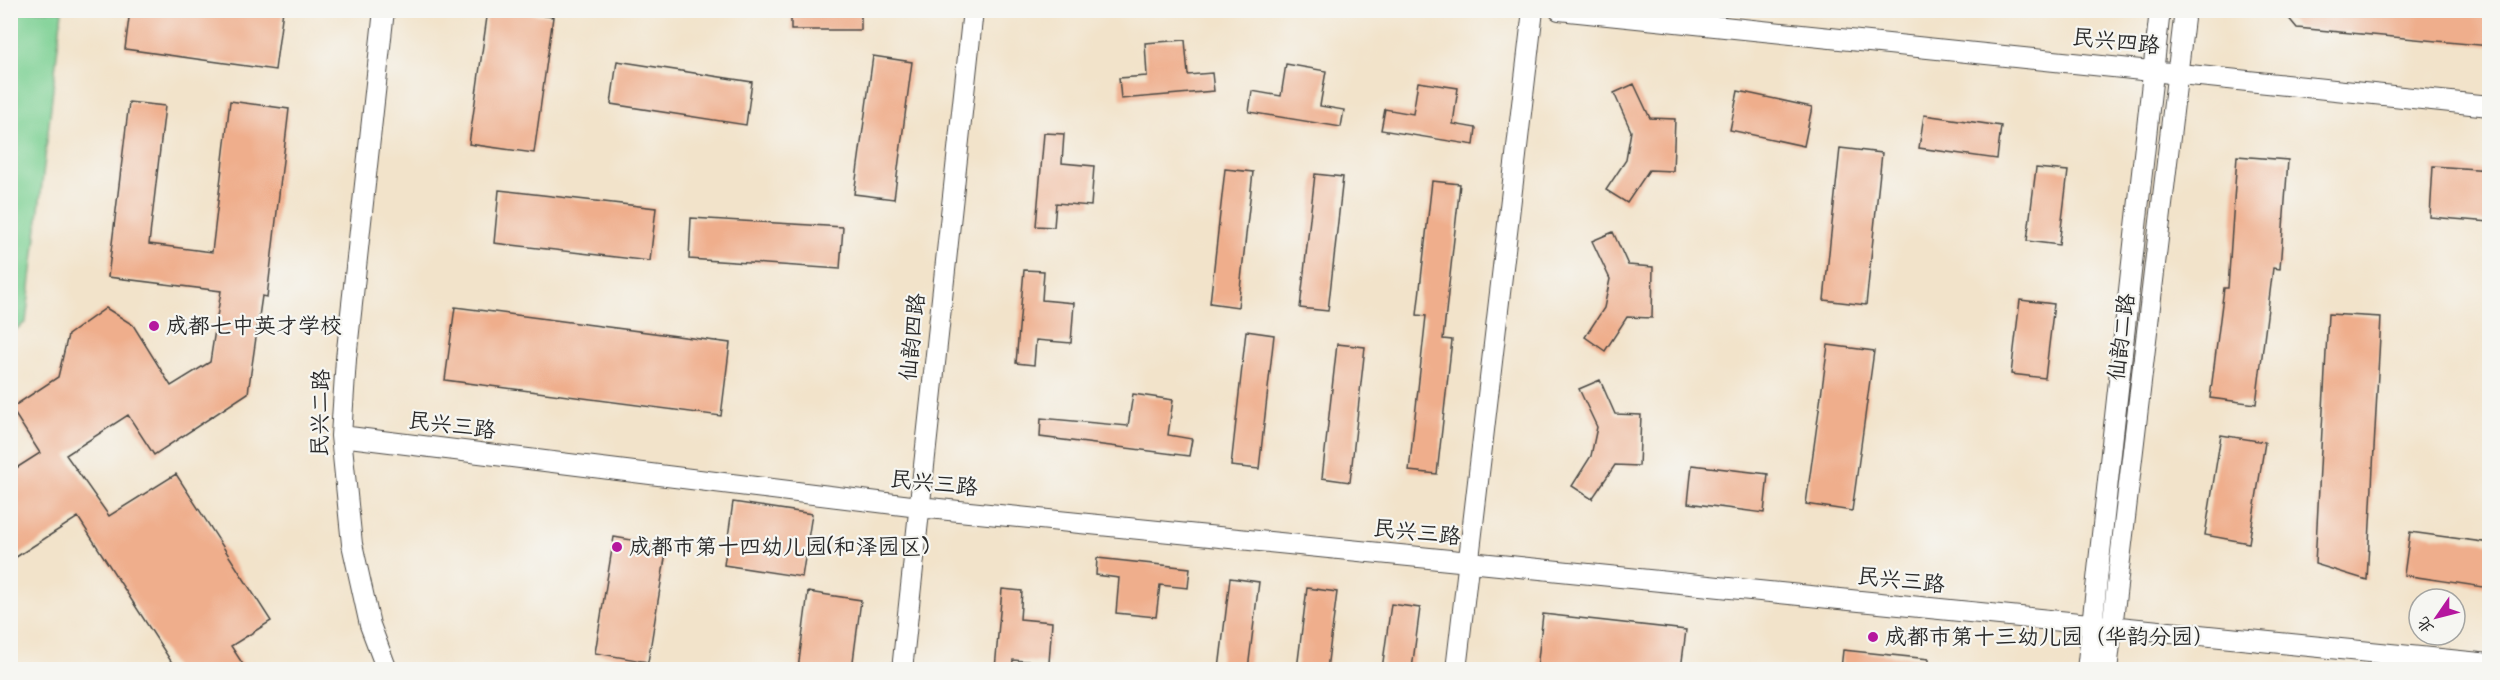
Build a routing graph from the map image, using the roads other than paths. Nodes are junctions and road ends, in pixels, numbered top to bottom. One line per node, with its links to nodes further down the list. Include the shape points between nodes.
1 (384, 10): 10 (street, 民兴二路)
2 (973, 10): 11 (street, 仙韵四路)
3 (1533, 10): 12 (street)
4 (1559, 10): 7 (street, 民兴四路)
5 (2160, 10): 7 (street, 仙韵二路)
6 (2186, 10): 8 (street, 仙韵二路)
7 (2153, 70): 8 (street, 民兴四路); 13 (street, 仙韵二路)
8 (2178, 73): 9 (street, 民兴四路); 14 (street, 仙韵二路)
9 (2490, 106)
10 (341, 436): 11 (street, 民兴三路); 16 (street, 民兴二路, via 352,544 370,625)
11 (918, 507): 12 (street, 民兴三路); 17 (street, 仙韵四路)
12 (1467, 562): 13 (street, 民兴三路); 18 (street)
13 (2092, 624): 14 (street, 民兴三路); 19 (street, 仙韵二路)
14 (2112, 626): 15 (street, 民兴三路); 20 (street, 仙韵二路)
15 (2490, 664)
16 (387, 669)
17 (902, 669)
18 (1456, 669)
19 (2087, 669)
20 (2107, 669)

